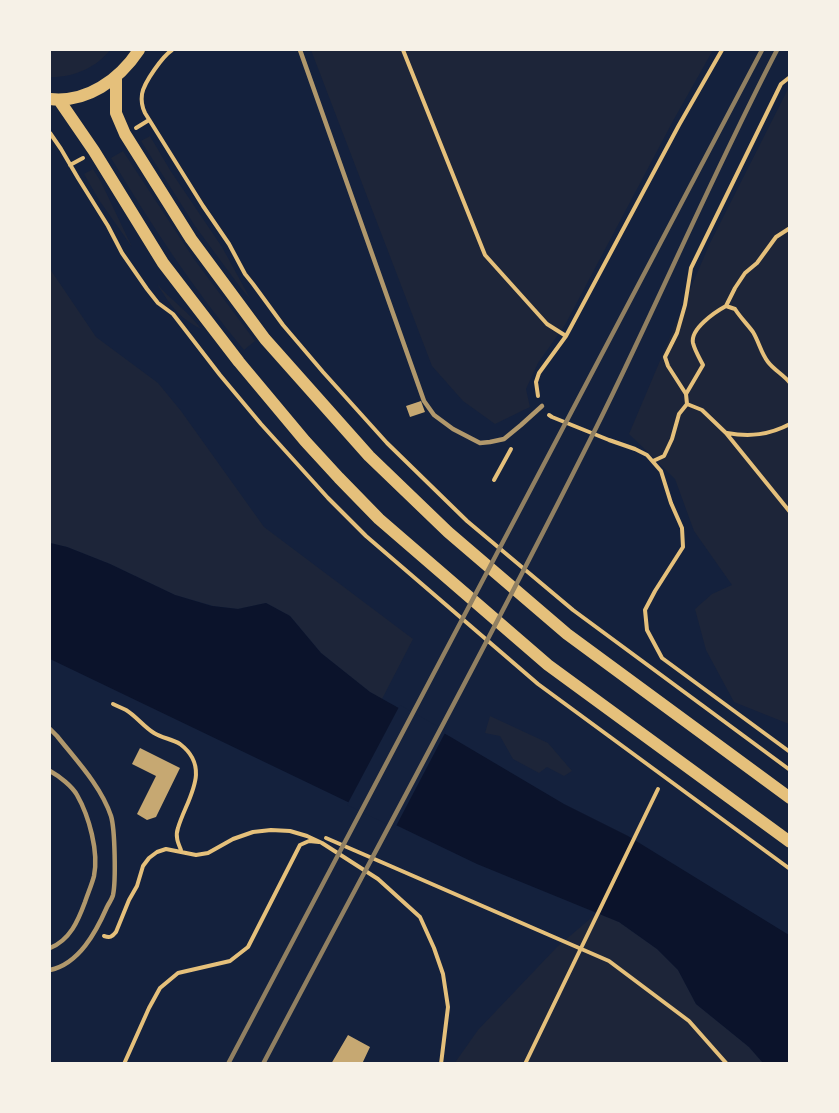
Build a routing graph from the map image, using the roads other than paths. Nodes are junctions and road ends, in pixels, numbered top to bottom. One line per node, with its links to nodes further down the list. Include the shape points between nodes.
1 (139, 50): 3 (main road)
2 (300, 50): 5 (lane, via 424,401 434,415 453,429 480,442 504,439)
3 (116, 77): 4 (main road, via 99,89); 8 (main road, via 117,113 126,134 191,239 265,339 369,456 448,532 567,633)
4 (54, 100): 9 (main road, via 94,152 163,263 239,362 305,441 379,519 548,664)
5 (542, 406)
6 (50, 729): 11 (lane, via 98,790 111,817 115,865 113,894 87,945)
7 (50, 771): 10 (lane, via 76,794 89,825 95,856 94,875 78,921 66,937)
8 (789, 798)
9 (789, 842)
10 (50, 948)
11 (50, 970)

